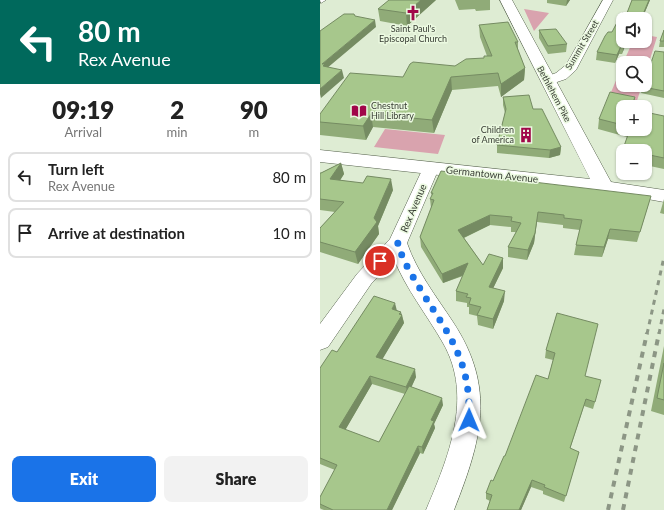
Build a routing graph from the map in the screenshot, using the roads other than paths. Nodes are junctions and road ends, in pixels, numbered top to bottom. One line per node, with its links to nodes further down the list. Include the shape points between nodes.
1 (506, 0): 3 (main road, Bethlehem Pike)
2 (608, 0): 3 (street, Summit Street, via 571,67 561,76)
3 (548, 82): 6 (main road, Bethlehem Pike)
4 (320, 156): 5 (main road, Germantown Avenue)
5 (430, 168): 6 (main road, Germantown Avenue); 8 (street, Rex Avenue)
6 (604, 187): 7 (main road, Germantown Avenue)
7 (664, 196)
8 (398, 243): 9 (street, Rex Avenue, via 364,279); 10 (street, via 411,274 460,354 468,384 469,420 465,445)
9 (320, 341)
10 (440, 510)

